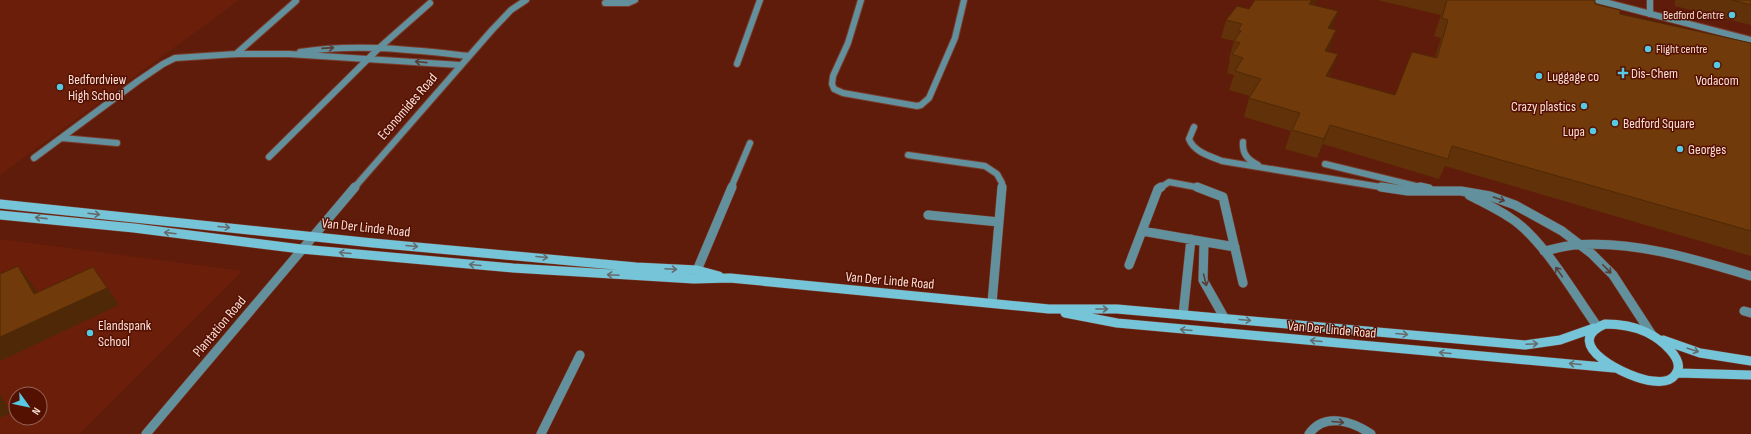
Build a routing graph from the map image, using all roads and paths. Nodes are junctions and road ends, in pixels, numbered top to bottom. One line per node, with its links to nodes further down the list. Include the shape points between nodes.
1 (295, 0): 14 (street)
2 (526, 0): 16 (street, Economides Road, via 511,10)
3 (635, 0): 10 (street)
4 (760, 0): 18 (street)
5 (861, 0): 6 (street, via 848,43 833,76 834,89 843,93 921,106 929,98 955,38)
6 (964, 0)
7 (1597, 0): 11 (street)
8 (1650, 0): 11 (street)
9 (430, 3): 13 (street)
10 (605, 4)
11 (1650, 14): 12 (street)
12 (1751, 40)
13 (379, 48): 15 (street, one-way to 13, via 330,47); 16 (street); 17 (street)
14 (236, 54): 15 (street); 21 (street, via 175,58 163,64)
15 (289, 54): 17 (street)
16 (469, 56): 19 (street, Economides Road)
17 (369, 58): 19 (street, one-way to 17); 26 (street)
18 (737, 64)
19 (460, 66): 37 (street, Economides Road)
20 (1194, 127): 29 (street, via 1189,139 1190,144 1204,154 1222,161)
21 (62, 138): 23 (street); 27 (street)
22 (1243, 142): 29 (street, via 1244,154 1249,160)
23 (118, 143)
24 (750, 143): 45 (street)
25 (908, 156): 35 (street, via 985,166 997,174 1002,183)
26 (269, 157)
27 (34, 158)
28 (1326, 164): 31 (street)
29 (1272, 170): 31 (street, via 1408,190)
30 (1461, 191): 31 (street); 40 (street, one-way to 40, via 1490,196 1515,205 1562,231); 43 (street, via 1510,217 1527,231)
31 (1439, 192)
32 (0, 204): 37 (main road, Van Der Linde Road, one-way to 37)
33 (0, 214): 42 (main road, Van Der Linde Road, one-way to 33, via 134,228)
34 (928, 215): 35 (street)
35 (1000, 222): 50 (street)
36 (1142, 230): 38 (street); 41 (street, via 1158,189 1171,182 1218,192 1223,197); 44 (street)
37 (312, 236): 42 (street, Plantation Road); 45 (main road, Van Der Linde Road, one-way to 45, via 636,267)
38 (1191, 239): 39 (street); 52 (street)
39 (1204, 242): 41 (street); 53 (street, one-way to 53, via 1203,280)
40 (1580, 245): 43 (street); 46 (street, via 1666,254); 55 (street, one-way to 55, via 1613,275)
41 (1235, 247): 49 (street)
42 (301, 250): 48 (main road, Van Der Linde Road, one-way to 42, via 513,268); 61 (street, Plantation Road)
43 (1544, 251): 54 (street, one-way to 43)
44 (1129, 265)
45 (697, 270): 47 (main road, Van Der Linde Road); 48 (street)
46 (1751, 276)
47 (730, 278): 48 (main road, Van Der Linde Road); 50 (main road, Van Der Linde Road)
48 (694, 279)
49 (1244, 284)
50 (992, 303): 51 (main road, Van Der Linde Road)
51 (1048, 309): 52 (main road, Van Der Linde Road, one-way to 52, via 1117,309); 58 (main road, Van Der Linde Road, one-way to 51, via 1117,323)
52 (1183, 315): 53 (main road, Van Der Linde Road)
53 (1225, 319): 54 (main road, Van Der Linde Road, one-way to 54, via 1525,345 1569,339)
54 (1596, 327): 55 (main road, Van Der Linde Road, via 1616,324 1628,326); 58 (main road, via 1590,334 1590,342 1594,350)
55 (1654, 337): 57 (main road, one-way to 57, via 1700,353); 59 (main road, via 1675,356 1680,366)
56 (580, 355): 62 (street)
57 (1751, 361)
58 (1614, 368): 59 (main road, via 1653,381 1664,381)
59 (1678, 373): 60 (main road)
60 (1751, 375)
61 (146, 434)
62 (541, 434)
63 (1308, 434): 64 (street, one-way to 64, via 1317,424 1334,421 1353,424)
64 (1370, 434)

